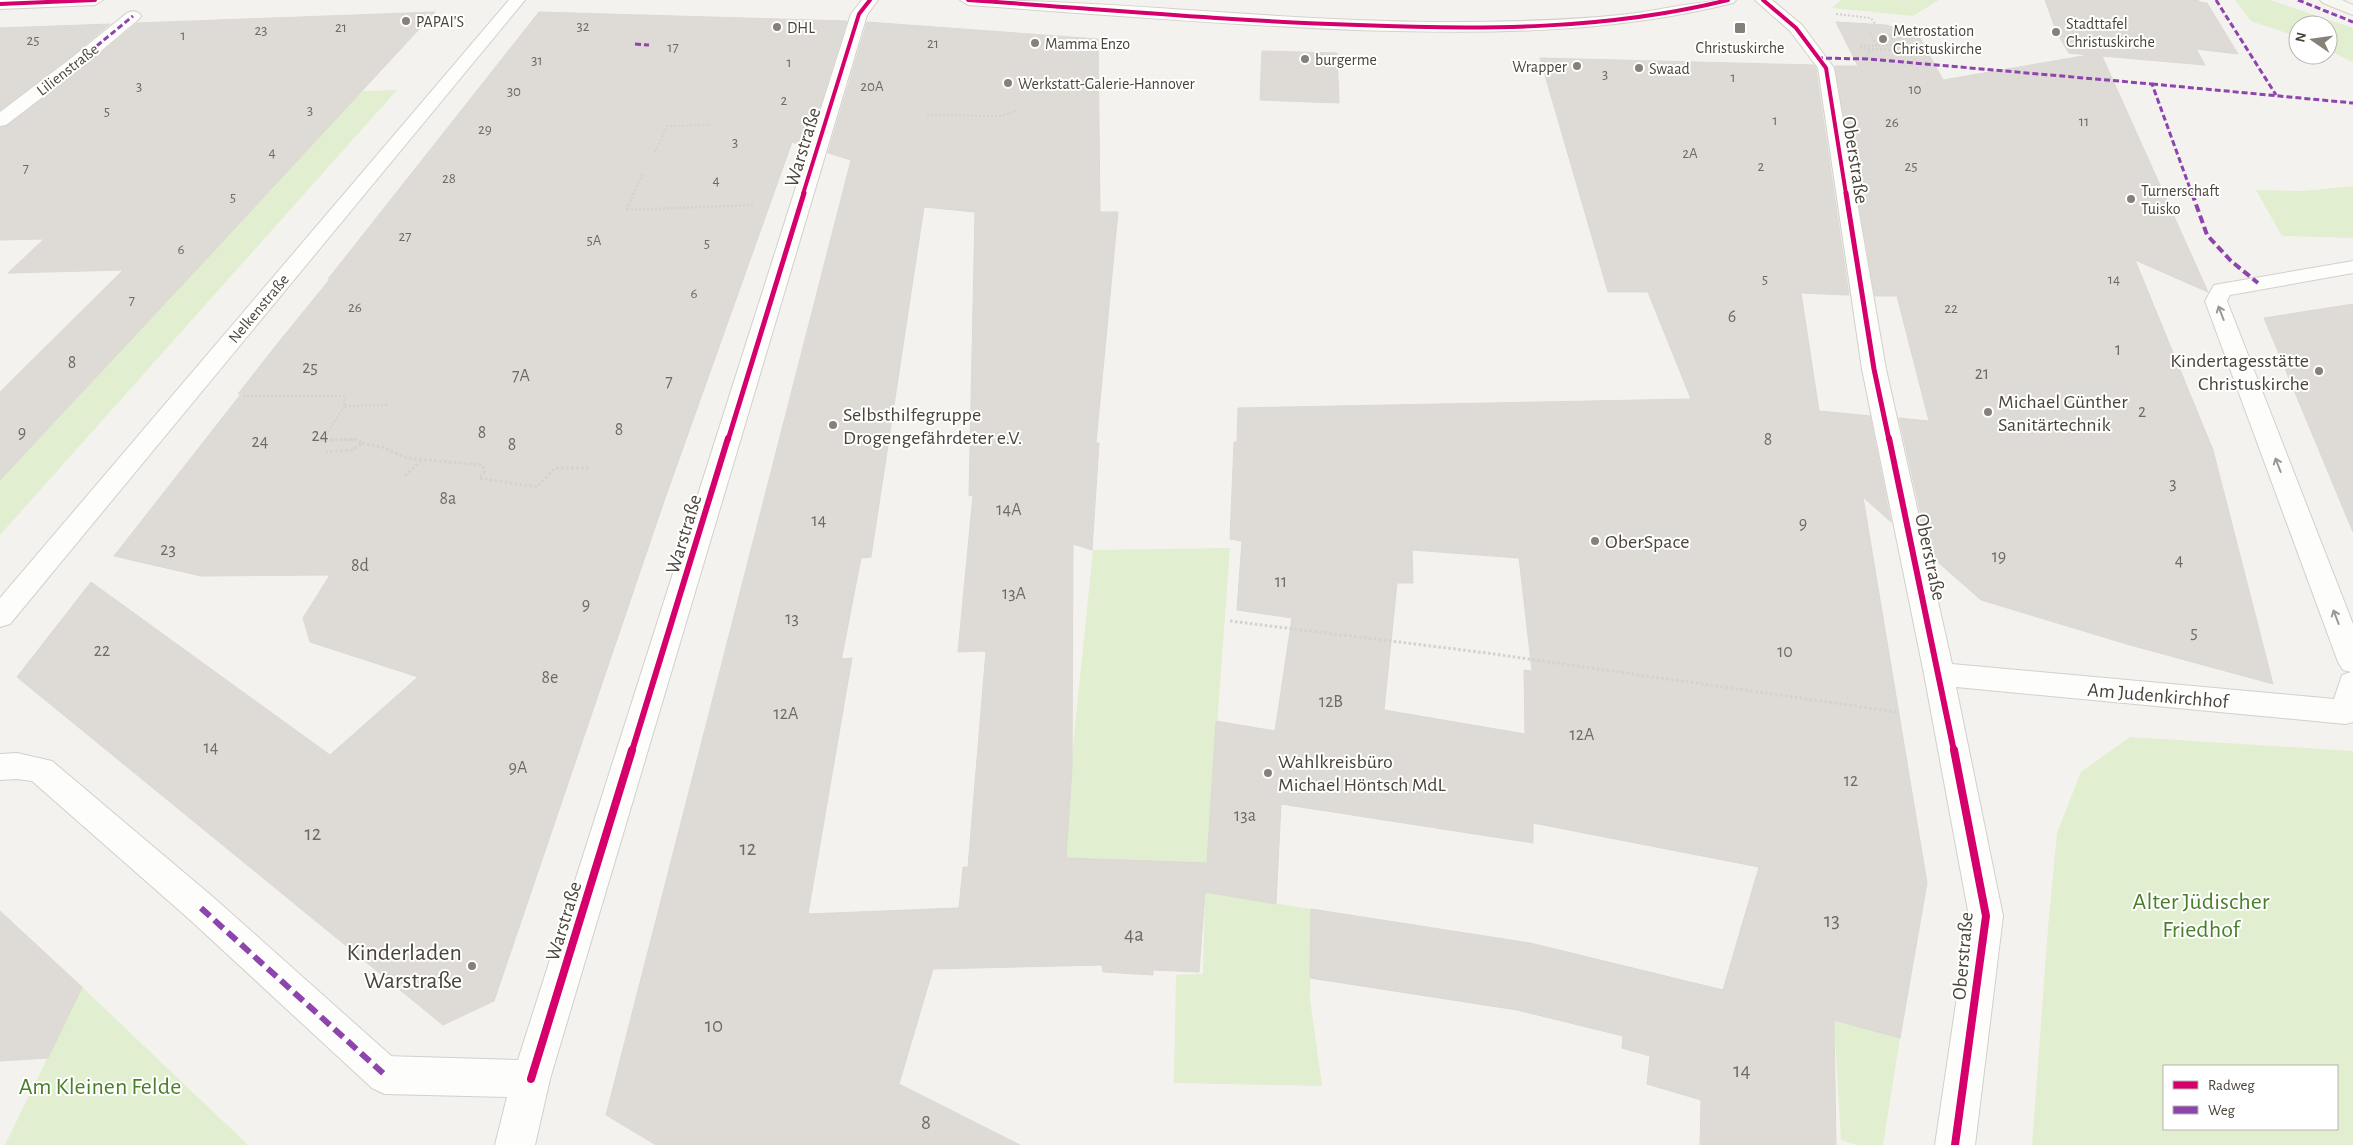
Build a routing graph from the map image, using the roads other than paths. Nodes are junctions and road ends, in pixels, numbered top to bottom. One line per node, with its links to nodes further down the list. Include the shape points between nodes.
1 (94, 0): 8 (street)
2 (517, 0): 13 (street, Nelkenstraße)
3 (870, 0): 18 (street, Warstraße, via 859,14)
4 (968, 0): 5 (street, via 1303,23 1492,27 1607,22 1660,15)
5 (1728, 0)
6 (1762, 0): 15 (street, Oberstraße, via 1796,28 1826,68 1874,369)
7 (2328, 0): 9 (main road)
8 (0, 4)
9 (2353, 10)
10 (133, 16): 11 (street, Lilienstraße)
11 (0, 121)
12 (2353, 267): 14 (street, one-way to 12, via 2216,301 2222,290)
13 (0, 617)
14 (2353, 662)
15 (1939, 674): 16 (street, Am Judenkirchhof, via 2346,712); 20 (street, Oberstraße, via 1986,916)
16 (2353, 682)
17 (0, 767): 18 (street, via 41,770 385,1075)
18 (532, 1079): 19 (street)
19 (515, 1145)
20 (1955, 1145)

